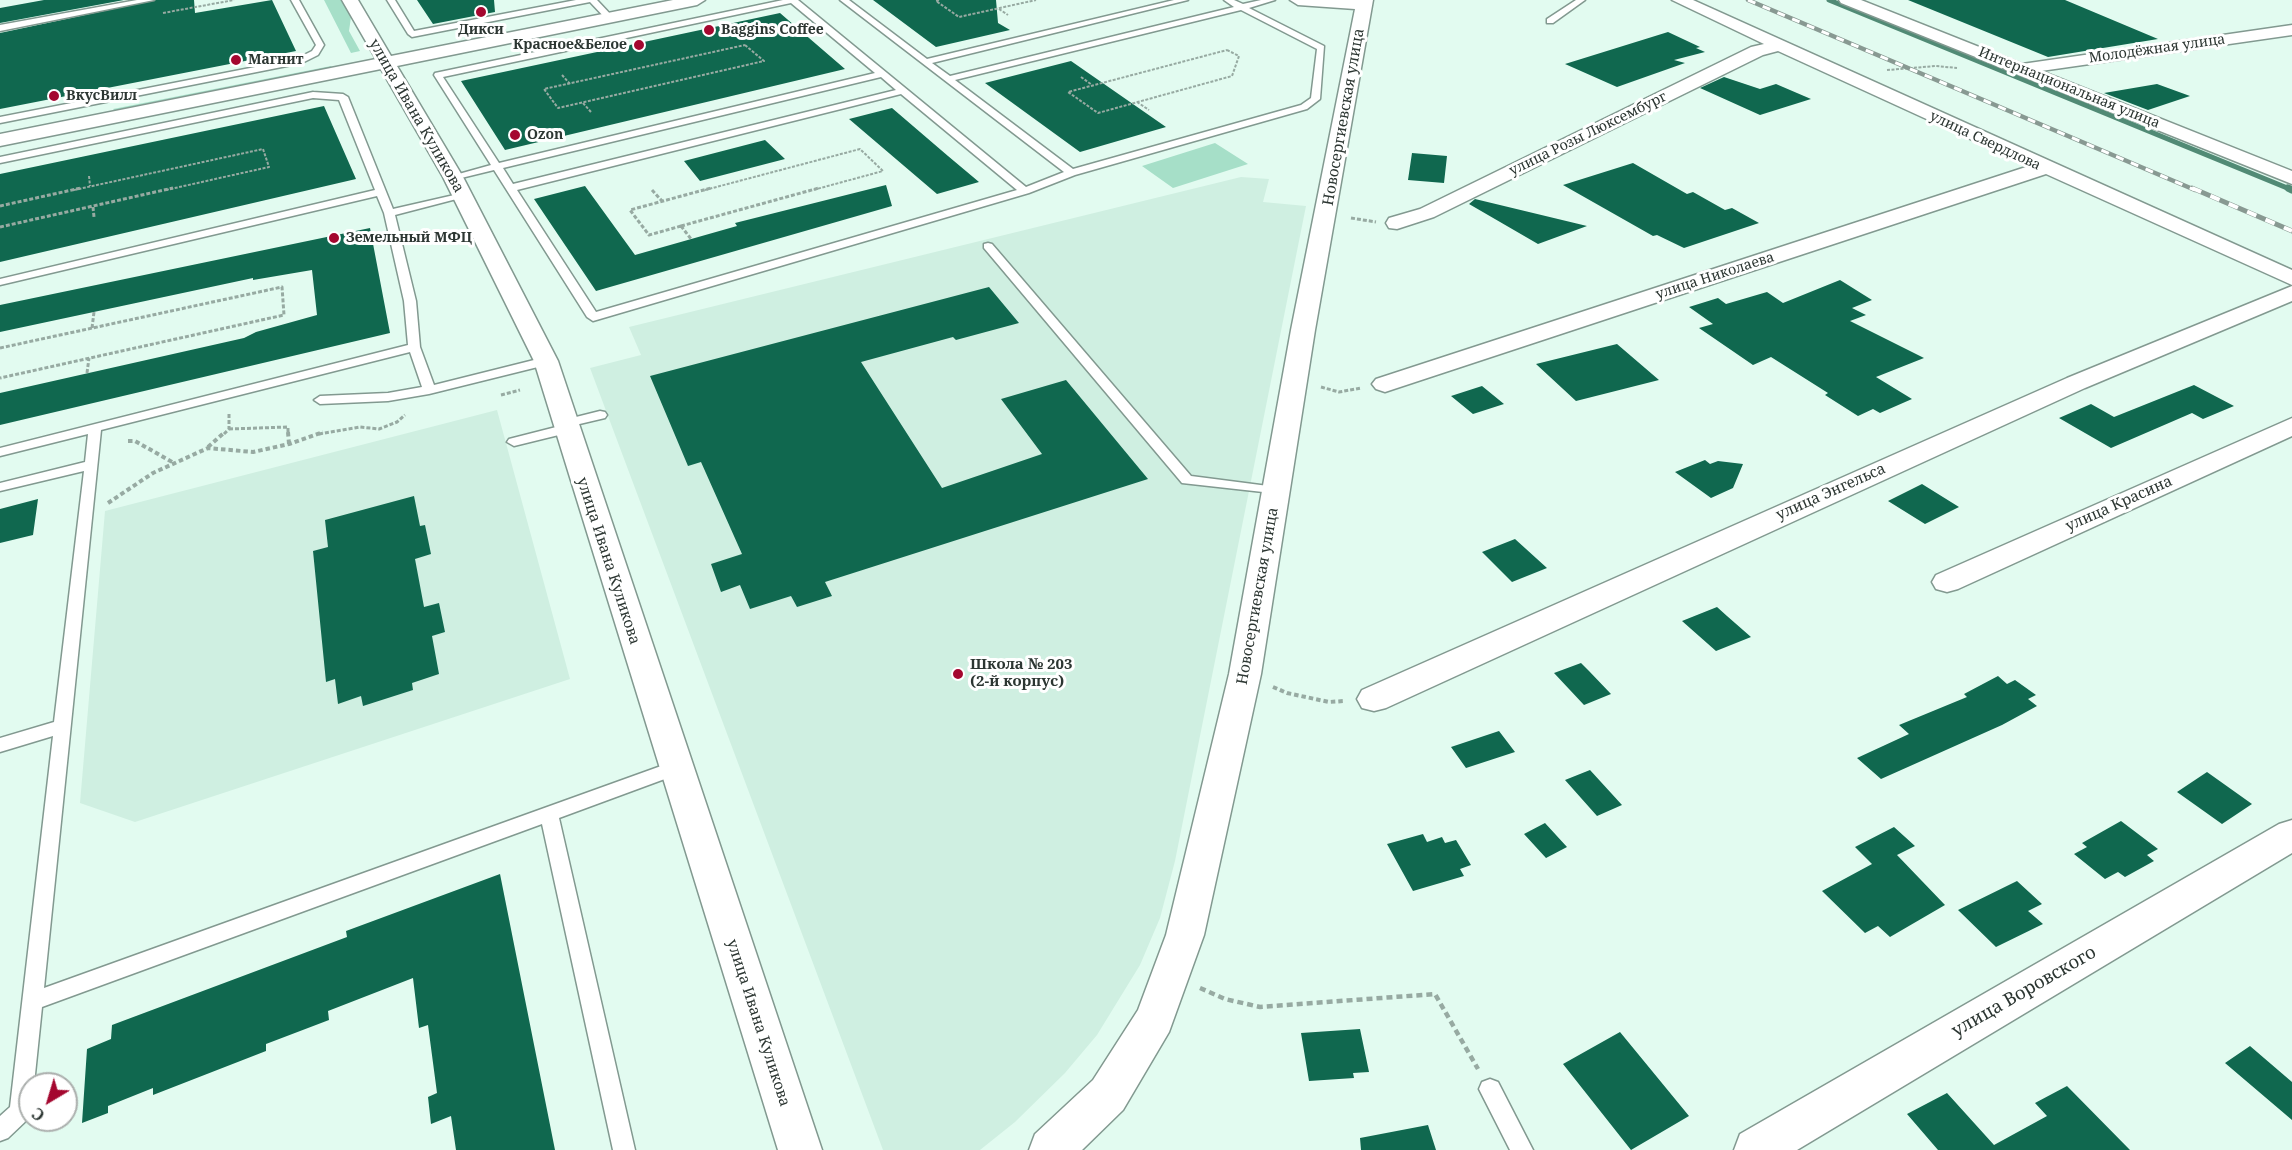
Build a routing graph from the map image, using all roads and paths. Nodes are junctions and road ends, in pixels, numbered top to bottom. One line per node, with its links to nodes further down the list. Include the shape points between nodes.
1 (150, 0): 24 (lane)
2 (296, 0): 40 (lane, via 320,45 315,53 299,61)
3 (350, 0): 28 (street, улица Ивана Куликова)
4 (391, 0): 5 (lane, via 412,34)
5 (591, 0): 22 (lane)
6 (697, 0): 22 (street)
7 (793, 0): 26 (lane); 32 (lane)
8 (844, 0): 29 (lane)
9 (939, 0): 20 (path, via 936,1 959,17)
10 (1036, 0): 20 (path)
11 (1184, 0): 29 (lane)
12 (1228, 0): 19 (lane)
13 (1271, 0): 19 (lane)
14 (1298, 0): 18 (street)
15 (1581, 0): 23 (lane)
16 (1680, 0): 27 (street, улица Свердлова)
17 (1847, 0): 31 (street, Интернациональная улица)
18 (1365, 2): 68 (street, Новосергиевская улица)
19 (1242, 7): 36 (lane); 45 (lane, via 1321,48 1315,99 1304,107)
20 (999, 8): 21 (path)
21 (1008, 15)
22 (612, 17): 26 (lane); 28 (street)
23 (1550, 21)
24 (0, 28)
25 (2292, 30): 31 (street, Молодёжная улица)
26 (630, 35): 52 (lane, via 438,75)
27 (1778, 46): 33 (street, улица Свердлова); 70 (street, улица Розы Люксембург, via 1757,51 1427,213)
28 (386, 62): 47 (street); 57 (street, улица Ивана Куликова)
29 (925, 62): 36 (lane)
30 (1965, 69): 33 (path, via 1930,67)
31 (2021, 69): 56 (street, Интернациональная улица)
32 (882, 74): 39 (lane); 52 (lane)
33 (1842, 74): 53 (street, улица Свердлова)
34 (562, 75): 37 (path)
35 (1081, 77): 38 (path)
36 (949, 80): 54 (lane)
37 (570, 84): 42 (path, via 544,89 558,108); 42 (path, via 745,45 764,62)
38 (1093, 85): 41 (path, via 1068,92 1098,113); 41 (path, via 1227,50 1239,56 1232,76)
39 (903, 91): 59 (lane); 61 (lane)
40 (94, 101): 46 (lane); 47 (lane)
41 (1137, 102): 43 (path)
42 (583, 103): 44 (path)
43 (1149, 110)
44 (591, 112)
45 (1272, 116): 48 (lane); 54 (lane)
46 (0, 120)
47 (98, 120): 49 (lane); 50 (street)
48 (1285, 124)
49 (102, 139): 51 (lane); 62 (lane, via 314,95 343,97)
50 (0, 140)
51 (0, 160)
52 (497, 166): 57 (lane); 59 (lane)
53 (2044, 168): 75 (street, улица Свердлова); 87 (street, улица Николаева)
54 (1071, 172): 61 (lane)
55 (89, 176): 58 (path)
56 (2290, 176)
57 (453, 177): 63 (street, улица Ивана Куликова)
58 (90, 186): 65 (path); 66 (path, via 263,149 269,167)
59 (511, 188): 61 (lane, via 593,317)
60 (652, 190): 64 (path)
61 (1025, 190)
62 (380, 192): 67 (lane); 76 (lane)
63 (463, 196): 67 (lane); 83 (street, улица Ивана Куликова)
64 (662, 201): 71 (path, via 630,210 649,235); 71 (path, via 860,149 883,171)
65 (0, 206)
66 (93, 207): 69 (path); 72 (path)
67 (389, 213): 80 (lane, via 410,301)
68 (1327, 213): 70 (path); 86 (street, Новосергиевская улица)
69 (94, 217)
70 (1398, 223)
71 (681, 226): 73 (path)
72 (0, 228)
73 (691, 239)
74 (988, 246): 103 (lane, via 1187,480)
75 (2292, 279)
76 (0, 282)
77 (2292, 293): 107 (street, улица Энгельса, via 2033,402)
78 (94, 312): 79 (path)
79 (92, 328): 81 (path); 82 (path, via 282,287 284,315)
80 (414, 347): 88 (lane); 89 (lane)
81 (0, 348)
82 (89, 358): 84 (path); 85 (path)
83 (546, 361): 88 (lane); 92 (street, улица Ивана Куликова)
84 (87, 373)
85 (0, 378)
86 (1295, 379): 87 (path, via 1339,392); 103 (street, Новосергиевская улица)
87 (1385, 384)
88 (429, 390): 90 (lane, via 388,397); 97 (path, via 398,422 379,429 326,431)
89 (229, 395): 94 (path); 95 (lane)
90 (320, 400)
91 (600, 415): 92 (lane)
92 (566, 426): 96 (lane); 110 (street, улица Ивана Куликова)
93 (2292, 426): 105 (street, улица Красина)
94 (229, 429): 97 (path, via 288,427); 98 (path)
95 (94, 435): 99 (lane); 100 (path, via 135,441); 101 (lane)
96 (514, 442)
97 (289, 444): 98 (path, via 253,452)
98 (208, 448): 100 (path)
99 (0, 452)
100 (174, 463): 104 (path, via 153,472)
101 (91, 465): 102 (lane); 104 (lane)
102 (0, 487)
103 (1276, 491): 106 (street, Новосергиевская улица)
104 (85, 518): 108 (lane)
105 (1947, 582)
106 (1245, 674): 107 (path, via 1287,693 1329,702); 113 (street, Новосергиевская улица, via 1185,935)
107 (1374, 699)
108 (63, 726): 109 (lane); 114 (lane)
109 (0, 745)
110 (675, 768): 111 (lane); 118 (street, улица Ивана Куликова)
111 (549, 814): 114 (lane); 117 (lane)
112 (2292, 835): 121 (street, улица Воровского)
113 (1172, 976): 115 (path, via 1225,999 1260,1007 1435,994); 119 (street, Новосергиевская улица, via 1155,1020 1108,1095)
114 (32, 1001): 116 (lane, via 20,1112)
115 (1490, 1089): 120 (lane)
116 (0, 1130)
117 (624, 1150)
118 (800, 1150)
119 (1051, 1150)
120 (1522, 1150)
121 (1756, 1150)

